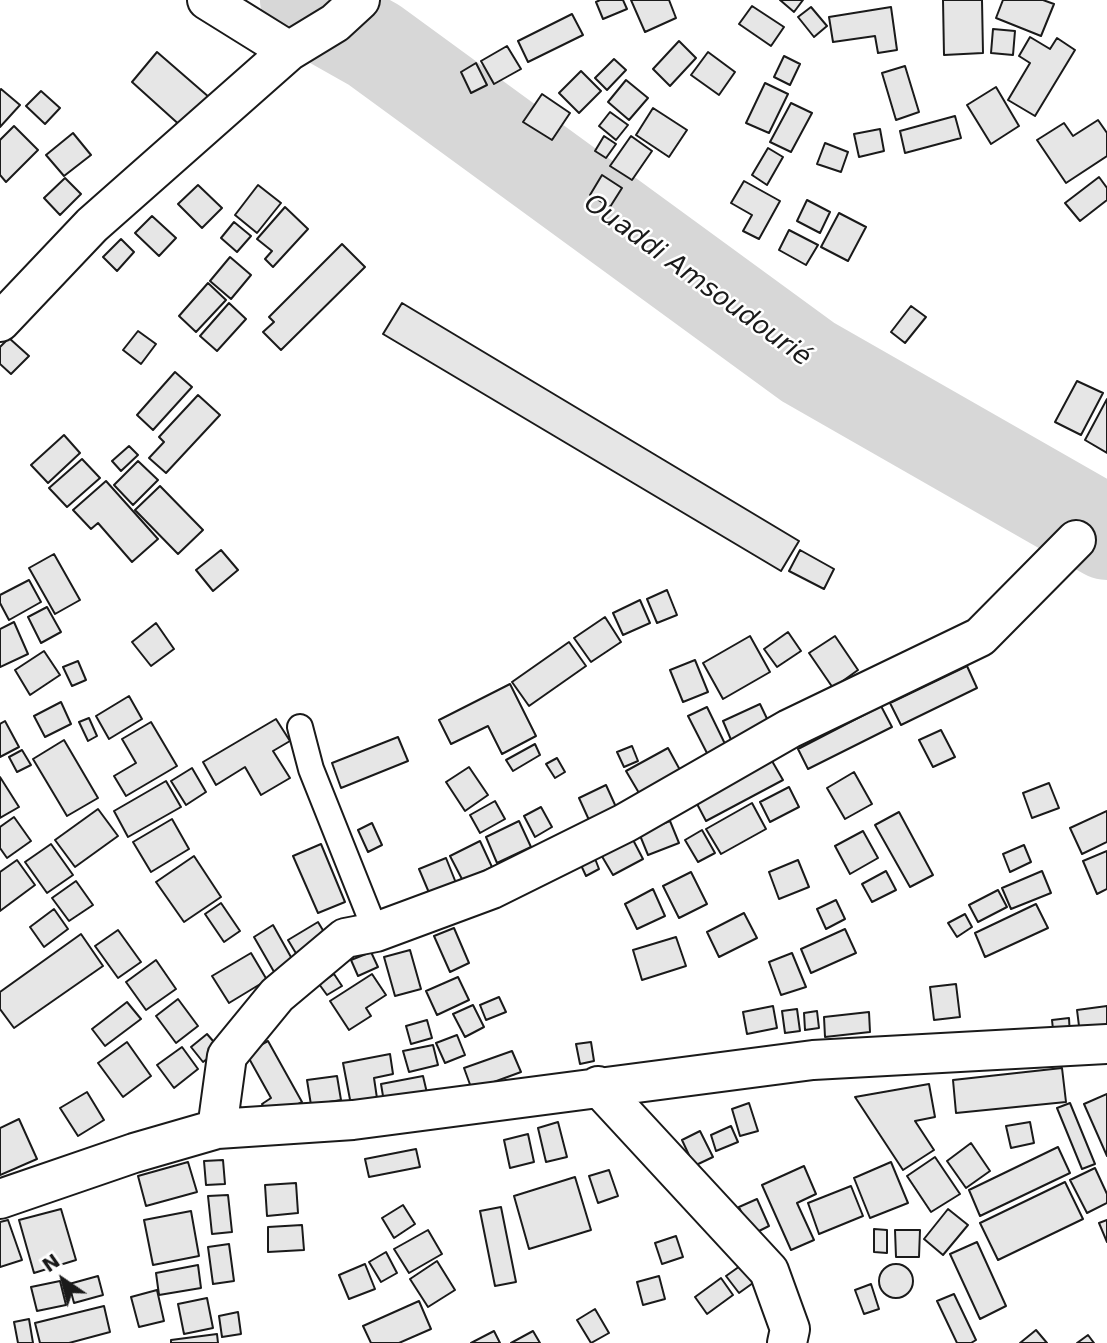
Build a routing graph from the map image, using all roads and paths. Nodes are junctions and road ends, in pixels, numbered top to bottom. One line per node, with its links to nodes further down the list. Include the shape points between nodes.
1 (207, 0): 3 (street)
2 (360, 0): 3 (street, via 335,23)
3 (289, 51): 4 (street, via 92,225)
4 (0, 322)
5 (1076, 540): 7 (street, via 980,637 789,729 625,823 492,889)
6 (300, 727): 7 (lane, via 314,779)
7 (376, 932): 10 (street, via 345,938 313,964 277,995 227,1056)
8 (1107, 1044): 9 (street, via 813,1060)
9 (598, 1086): 10 (street, via 353,1119); 12 (street, via 769,1271 790,1329)
10 (217, 1129): 11 (street)
11 (0, 1199)
12 (787, 1343)

